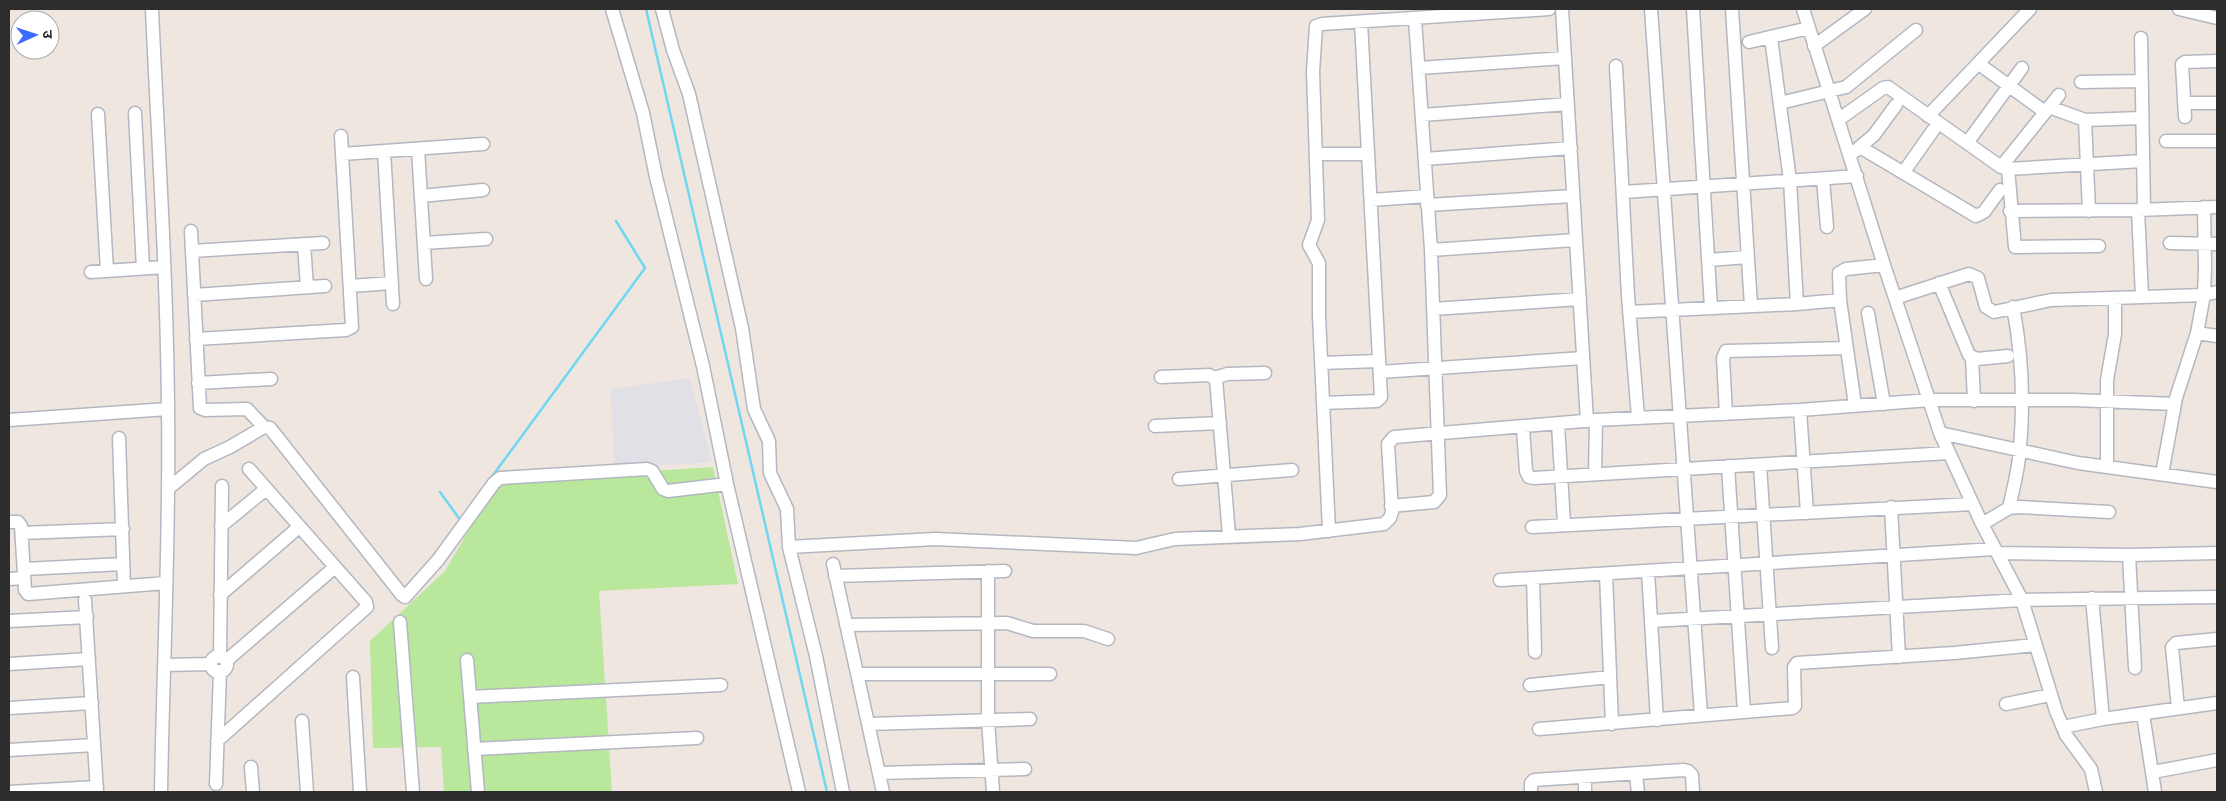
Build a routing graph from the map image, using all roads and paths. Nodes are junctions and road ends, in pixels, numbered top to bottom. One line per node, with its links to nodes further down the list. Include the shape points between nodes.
1 (152, 9): 98 (street)
2 (612, 9): 178 (street, via 643,113 703,366)
3 (662, 9): 201 (street, via 689,94 740,319 754,409 769,441 770,473 787,509)
4 (1549, 9): 14 (street)
5 (1562, 9): 22 (street)
6 (1651, 9): 70 (street)
7 (1693, 9): 69 (street)
8 (1732, 9): 68 (street)
9 (1803, 9): 16 (street)
10 (1865, 9): 21 (street)
11 (2030, 9): 24 (street)
12 (2179, 9): 13 (street)
13 (2217, 18)
14 (1415, 19): 15 (street); 26 (street)
15 (1361, 22): 58 (street, via 1316,26 1313,72); 59 (street)
16 (1809, 28): 18 (street); 21 (street)
17 (1916, 30): 31 (street, via 1846,87)
18 (1771, 38): 20 (street); 33 (street)
19 (2141, 38): 28 (street)
20 (1749, 42)
21 (1814, 46): 31 (street)
22 (1565, 58): 26 (street); 36 (street)
23 (2217, 61): 34 (street, via 2182,64)
24 (1978, 64): 30 (street); 42 (street)
25 (1616, 66): 73 (street)
26 (1418, 68): 41 (street)
27 (2022, 68): 30 (street)
28 (2141, 81): 29 (street); 44 (street)
29 (2081, 82)
30 (2008, 87): 38 (street); 51 (street)
31 (1828, 93): 33 (street); 45 (street)
32 (2059, 95): 38 (street)
33 (1780, 103): 67 (street)
34 (2184, 103): 35 (street); 43 (street)
35 (2217, 103)
36 (1568, 104): 41 (street); 53 (street)
37 (1896, 105): 56 (street, via 1874,135)
38 (2047, 109): 46 (street); 63 (street)
39 (135, 113): 99 (street)
40 (98, 114): 100 (street)
41 (1422, 115): 60 (street)
42 (1928, 116): 45 (street, via 1886,87); 51 (street)
43 (2185, 117)
44 (2141, 118): 46 (street); 61 (street)
45 (1838, 120): 56 (street)
46 (2085, 120): 62 (street)
47 (1934, 129): 64 (street)
48 (341, 136): 57 (street)
49 (2166, 141): 50 (street)
50 (2217, 141)
51 (1967, 143): 63 (street)
52 (483, 144): 54 (street)
53 (1570, 148): 60 (street); 75 (street)
54 (418, 149): 55 (street); 74 (street)
55 (384, 151): 57 (street); 103 (street)
56 (1855, 151): 64 (street); 65 (street)
57 (342, 154): 106 (street)
58 (1317, 154): 59 (street); 132 (street, via 1318,220 1309,245 1319,263)
59 (1368, 154): 76 (street)
60 (1425, 159): 77 (street)
61 (2143, 160): 62 (street); 80 (street)
62 (2088, 165): 63 (street); 82 (street)
63 (2005, 168): 81 (street)
64 (1902, 173): 72 (street, via 1976,216 1984,212)
65 (1857, 176): 66 (street); 97 (street)
66 (1823, 179): 67 (street); 83 (street)
67 (1790, 180): 68 (street); 117 (street)
68 (1742, 183): 69 (street); 95 (street)
69 (1704, 185): 70 (street); 96 (street)
70 (1663, 189): 73 (street); 122 (street)
71 (483, 190): 74 (street)
72 (2000, 190)
73 (1624, 192): 123 (street)
74 (421, 196): 88 (street)
75 (1573, 196): 77 (street); 86 (street)
76 (1371, 200): 77 (street); 133 (street)
77 (1427, 200): 93 (street)
78 (2217, 206): 79 (street)
79 (2204, 207): 80 (street); 91 (street)
80 (2141, 210): 82 (street); 111 (street)
81 (2010, 211): 82 (street); 92 (street, via 2013,244 2017,248)
82 (2089, 211)
83 (1827, 226)
84 (191, 231): 94 (street)
85 (486, 238): 88 (street)
86 (1576, 240): 93 (street); 114 (street)
87 (323, 243): 89 (street)
88 (424, 243): 102 (street)
89 (304, 244): 94 (street); 107 (street)
90 (2170, 244): 91 (street)
91 (2211, 244): 109 (street)
92 (2099, 246)
93 (1431, 250): 121 (street)
94 (192, 251): 110 (street)
95 (1748, 257): 96 (street); 118 (street)
96 (1708, 260): 120 (street)
97 (1884, 265): 112 (street); 115 (street, via 1840,271)
98 (164, 267): 99 (street); 148 (street)
99 (143, 268): 100 (street)
100 (107, 271): 101 (street)
101 (92, 272)
102 (426, 279)
103 (392, 282): 106 (street); 116 (street)
104 (1940, 283): 112 (street); 119 (street, via 1973,274 1978,278 1988,310 1994,312); 130 (street)
105 (325, 286): 107 (street)
106 (350, 286): 127 (street, via 353,323 349,329)
107 (307, 287): 110 (street)
108 (2217, 292): 109 (street)
109 (2204, 294): 111 (street); 125 (street)
110 (194, 295): 127 (street)
111 (2142, 296): 113 (street)
112 (1895, 298): 140 (street)
113 (2115, 298): 119 (street, via 2051,300); 143 (street)
114 (1580, 299): 121 (street); 131 (street)
115 (1840, 300): 117 (street); 128 (street)
116 (393, 304)
117 (1797, 304): 118 (street)
118 (1751, 306): 120 (street)
119 (2012, 307): 142 (street, via 2020,352)
120 (1711, 308): 122 (street)
121 (1433, 309): 134 (street)
122 (1671, 309): 123 (street); 151 (street)
123 (1630, 312): 152 (street)
124 (1868, 313): 145 (street)
125 (2197, 334): 126 (street); 146 (street)
126 (2217, 336)
127 (196, 339): 139 (street)
128 (1846, 348): 147 (street); 150 (street, via 1726,351 1723,358)
129 (2008, 356): 130 (street)
130 (1972, 357): 141 (street)
131 (1583, 358): 134 (street); 154 (street)
132 (1321, 363): 133 (street); 144 (street)
133 (1380, 367): 134 (street); 144 (street, via 1379,401)
134 (1436, 368): 160 (street)
135 (1265, 373): 137 (street, via 1227,374)
136 (1161, 378): 137 (street, via 1209,375)
137 (1215, 378): 155 (street)
138 (271, 379): 139 (street)
139 (198, 383): 158 (street, via 202,410 247,410)
140 (1930, 400): 141 (street); 145 (street); 161 (street)
141 (1974, 401): 142 (street)
142 (2021, 402): 143 (street); 163 (street)
143 (2108, 402): 146 (street); 168 (street)
144 (1323, 403): 198 (street)
145 (1884, 404): 147 (street)
146 (2175, 404): 173 (street)
147 (1855, 405): 149 (street)
148 (168, 409): 153 (street); 180 (street)
149 (1800, 410): 150 (street); 165 (street)
150 (1726, 414): 151 (street)
151 (1680, 415): 152 (street); 170 (street)
152 (1638, 417): 154 (street)
153 (9, 420)
154 (1592, 421): 156 (street); 172 (street)
155 (1220, 423): 157 (street); 174 (street)
156 (1558, 424): 159 (street); 175 (street)
157 (1155, 426)
158 (264, 427): 178 (street, via 272,430 405,596 438,560 500,478 647,470 668,491); 180 (street, via 204,459)
159 (1523, 428): 160 (street); 175 (street, via 1529,477)
160 (1439, 433): 183 (street, via 1440,498 1434,502); 183 (street, via 1394,437 1389,441)
161 (1940, 433): 163 (street); 164 (street)
162 (119, 438): 197 (street)
163 (2020, 450): 168 (street); 185 (street)
164 (1949, 453): 165 (street); 182 (street)
165 (1803, 461): 166 (street); 187 (street)
166 (1760, 465): 167 (street); 188 (street)
167 (1728, 466): 170 (street); 189 (street)
168 (2107, 467): 173 (street)
169 (249, 469): 181 (street)
170 (1684, 469): 172 (street); 190 (street)
171 (1292, 470): 174 (street)
172 (1596, 474): 175 (street)
173 (2162, 474): 177 (street)
174 (1224, 476): 176 (street); 200 (street)
175 (1562, 476): 192 (street)
176 (1179, 479)
177 (2217, 482)
178 (727, 484): 297 (street)
179 (222, 486): 194 (street)
180 (169, 488): 219 (street)
181 (266, 489): 194 (street); 195 (street)
182 (1973, 504): 184 (street); 193 (street)
183 (1391, 506): 198 (street, via 1390,518 1384,524)
184 (1891, 507): 187 (street); 205 (street)
185 (2009, 508): 186 (street); 193 (street)
186 (2109, 512)
187 (1806, 513): 188 (street)
188 (1762, 515): 189 (street); 207 (street)
189 (1731, 517): 190 (street); 208 (street)
190 (1687, 518): 192 (street); 210 (street)
191 (9, 522): 199 (street, via 18,522)
192 (1564, 524): 196 (street)
193 (1982, 524): 202 (street)
194 (221, 526): 221 (street)
195 (299, 526): 209 (street); 221 (street)
196 (1532, 527)
197 (123, 529): 199 (street); 206 (street)
198 (1329, 531): 200 (street)
199 (22, 533): 214 (street)
200 (1229, 535): 201 (street, via 1167,540 1136,548 935,539)
201 (789, 547): 298 (street, via 816,656)
202 (1995, 551): 204 (street); 205 (street); 226 (street)
203 (2217, 553): 204 (street)
204 (2130, 555): 224 (street)
205 (1894, 556): 207 (street); 227 (street)
206 (123, 564): 214 (street); 220 (street)
207 (1765, 564): 208 (street); 228 (street)
208 (1734, 566): 210 (street); 229 (street)
209 (335, 567): 245 (street); 276 (street, via 366,602 366,610)
210 (1692, 569): 213 (street); 231 (street)
211 (988, 571): 212 (street); 235 (street); 236 (street, via 834,570)
212 (1005, 571)
213 (1648, 571): 215 (street); 233 (street)
214 (24, 574): 217 (street); 220 (street, via 25,590 31,594)
215 (1606, 574): 216 (street); 252 (street)
216 (1533, 578): 218 (street); 241 (street)
217 (9, 579)
218 (1500, 580)
219 (166, 583): 220 (street); 247 (street)
220 (124, 586)
221 (220, 595): 245 (street)
222 (2217, 597): 224 (street)
223 (2092, 598): 224 (street); 226 (street); 267 (street)
224 (2131, 598): 248 (street)
225 (85, 600): 230 (street)
226 (2022, 600): 227 (street); 239 (street)
227 (1896, 608): 228 (street); 242 (street)
228 (1770, 615): 229 (street); 240 (street)
229 (1738, 616): 231 (street); 263 (street)
230 (87, 617): 232 (street); 243 (street)
231 (1695, 618): 233 (street); 265 (street)
232 (9, 621)
233 (1652, 621): 269 (street)
234 (400, 622): 295 (street)
235 (987, 624): 236 (street); 237 (street, via 1007,623 1033,631 1084,631); 250 (street)
236 (846, 625): 249 (street)
237 (1108, 639)
238 (2217, 640): 262 (street, via 2176,643 2172,647)
239 (2035, 646): 242 (street); 256 (street)
240 (1772, 648)
241 (1535, 652)
242 (1899, 656): 263 (street, via 1797,663 1794,667 1794,708)
243 (89, 659): 246 (street); 258 (street)
244 (467, 660): 257 (street)
245 (219, 663): 247 (street); 276 (street)
246 (9, 664)
247 (164, 665): 291 (street)
248 (2135, 668)
249 (858, 674): 250 (street); 271 (street)
250 (987, 674): 251 (street); 268 (street)
251 (1050, 674)
252 (1610, 676): 255 (street); 272 (street)
253 (353, 678): 294 (street)
254 (721, 685): 257 (street)
255 (1530, 685)
256 (2050, 695): 260 (street); 273 (street)
257 (470, 697): 278 (street)
258 (92, 703): 261 (street); 277 (street)
259 (2217, 703): 262 (street)
260 (2006, 704)
261 (9, 708)
262 (2178, 708): 264 (street)
263 (1744, 712): 265 (street)
264 (2143, 714): 267 (street); 284 (street)
265 (1701, 715): 269 (street)
266 (1030, 719): 268 (street)
267 (2104, 719): 273 (street)
268 (988, 720): 271 (street); 283 (street)
269 (1657, 720): 272 (street)
270 (302, 721): 293 (street)
271 (868, 724): 285 (street)
272 (1612, 724): 274 (street)
273 (2063, 727): 305 (street, via 2092,769)
274 (1539, 729)
275 (697, 738): 278 (street)
276 (217, 741): 288 (street)
277 (94, 745): 279 (street); 289 (street)
278 (474, 749): 296 (street)
279 (9, 750)
280 (2217, 760): 284 (street)
281 (251, 766): 292 (street)
282 (1025, 769): 283 (street)
283 (991, 770): 285 (street); 300 (street)
284 (2153, 772): 306 (street)
285 (879, 773): 299 (street)
286 (1636, 775): 287 (street); 303 (street); 304 (street, via 1688,771 1692,775)
287 (1585, 778): 301 (street, via 1534,780); 302 (street)
288 (216, 784)
289 (97, 789): 290 (street)
290 (9, 792)
291 (161, 792)
292 (253, 792)
293 (307, 792)
294 (360, 792)
295 (413, 792)
296 (478, 792)
297 (799, 792)
298 (843, 792)
299 (883, 792)
300 (993, 792)
301 (1531, 792)
302 (1585, 792)
303 (1638, 792)
304 (1693, 792)
305 (2096, 792)
306 (2155, 792)

